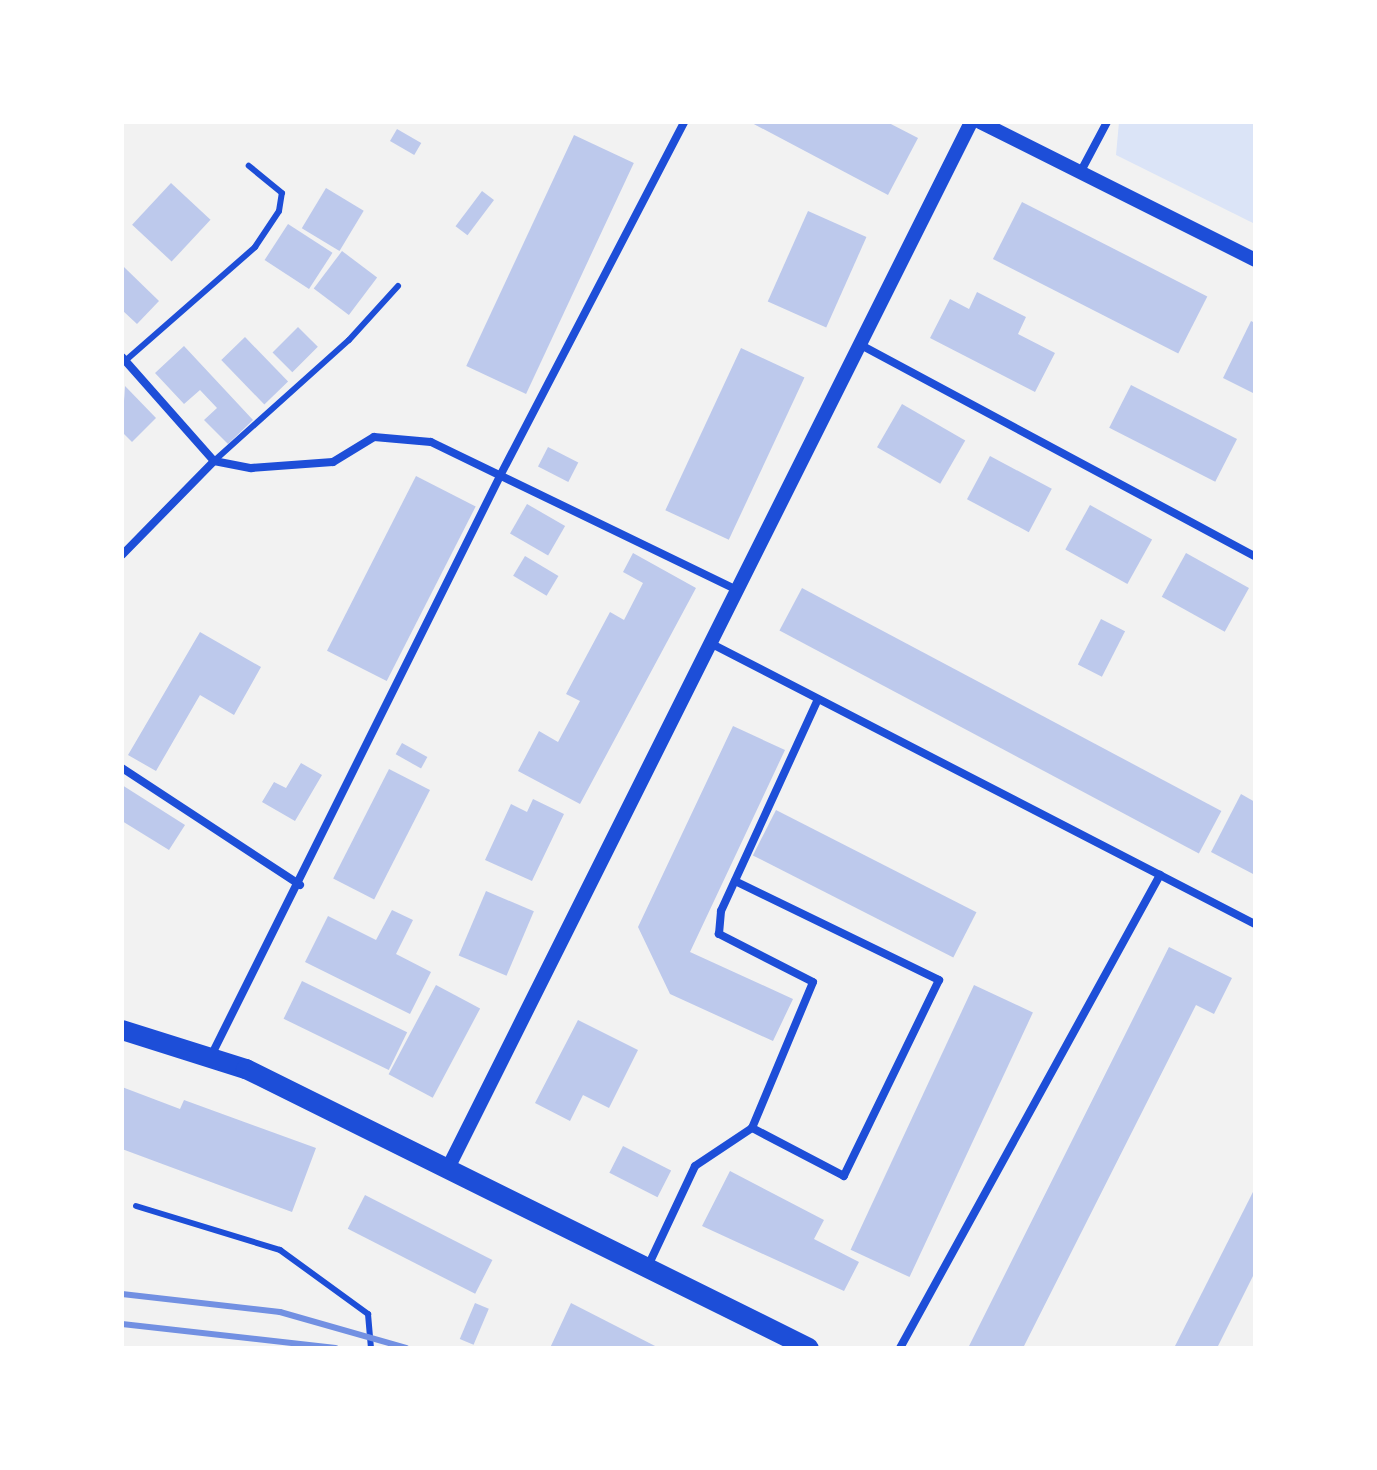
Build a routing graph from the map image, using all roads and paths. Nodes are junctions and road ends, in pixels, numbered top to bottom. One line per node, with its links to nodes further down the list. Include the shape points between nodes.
1 (684, 122): 12 (street)
2 (971, 122): 9 (street)
3 (980, 122): 6 (street)
4 (1107, 122): 6 (street)
5 (249, 166): 10 (lane, via 282,193 279,211 255,247)
6 (1081, 171): 7 (street)
7 (1255, 260)
8 (398, 286): 11 (lane, via 349,340)
9 (859, 344): 14 (street); 15 (street)
10 (123, 361): 11 (street)
11 (214, 461): 12 (street, via 251,468 333,462 374,437 431,442); 13 (street)
12 (501, 474): 15 (street); 21 (street)
13 (122, 555)
14 (1255, 556)
15 (737, 590): 16 (street)
16 (710, 643): 17 (street); 26 (street)
17 (818, 699): 19 (street); 20 (street)
18 (122, 768): 21 (street)
19 (1160, 875): 22 (street); 31 (street)
20 (735, 881): 25 (street, via 721,911 719,934 813,982); 25 (street, via 939,980 844,1176)
21 (300, 885): 24 (street)
22 (1255, 924)
23 (122, 1030): 24 (main road)
24 (211, 1056): 26 (main road)
25 (752, 1128): 28 (street, via 695,1166)
26 (447, 1170): 28 (main road)
27 (136, 1206): 29 (lane, via 280,1250 368,1314)
28 (647, 1268): 30 (main road)
29 (371, 1348)
30 (809, 1348)
31 (900, 1348)

